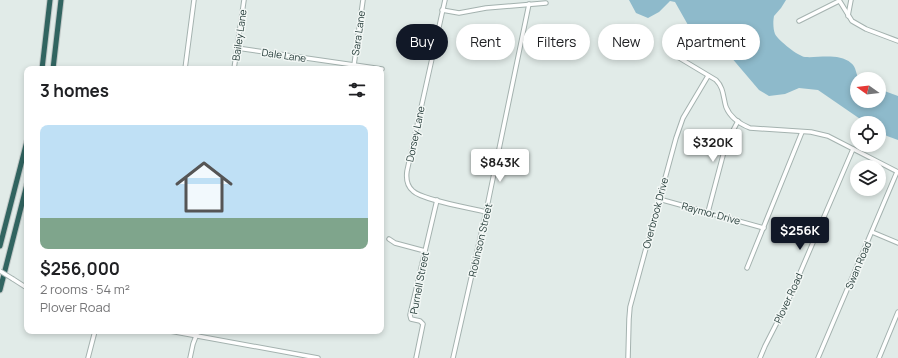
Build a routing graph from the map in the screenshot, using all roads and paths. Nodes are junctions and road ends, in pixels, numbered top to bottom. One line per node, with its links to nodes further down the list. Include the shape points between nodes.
1 (50, 0): 18 (highway)
2 (61, 0): 19 (highway)
3 (194, 0): 20 (street)
4 (244, 0): 15 (street, Bailey Lane)
5 (363, 0): 17 (street, Sara Lane)
6 (445, 0): 11 (street, Dorsey Lane)
7 (851, 0): 12 (street)
8 (839, 1): 12 (street); 13 (street)
9 (546, 2): 10 (street)
10 (529, 4): 11 (street, via 459,13); 34 (street, Robinson Street)
11 (442, 10): 33 (street, Dorsey Lane, via 407,174 409,186 414,192)
12 (848, 16): 14 (street, via 866,29)
13 (799, 21)
14 (898, 41)
15 (237, 48): 17 (street, Dale Lane); 21 (street, Bailey Lane)
16 (682, 60): 23 (street)
17 (354, 65): 22 (street)
18 (42, 66)
19 (53, 66)
20 (185, 66)
21 (234, 66)
22 (361, 66)
23 (708, 76): 24 (street, via 720,84 728,110); 32 (street, Overbrook Drive, via 681,122)
24 (738, 121): 25 (street, via 750,128); 35 (street, via 726,144)
25 (802, 132): 26 (street, via 828,136); 36 (street)
26 (850, 147)
27 (852, 152): 57 (street, Plover Road, via 788,301)
28 (859, 152): 30 (street)
29 (24, 153): 40 (highway)
30 (898, 172): 37 (street, Swan Road)
31 (24, 196): 45 (highway)
32 (659, 199): 35 (street, Raymor Drive); 56 (street, Overbrook Drive, via 630,307)
33 (437, 200): 34 (street, Dorsey Lane); 41 (street, Purnell Street)
34 (486, 212): 55 (street, Robinson Street)
35 (708, 212): 36 (street, Raymor Drive)
36 (764, 228): 42 (street)
37 (872, 232): 39 (street); 58 (street, Swan Road)
38 (389, 239): 41 (street, via 394,243)
39 (898, 243)
40 (0, 246)
41 (425, 251): 54 (street, Purnell Street, via 410,315 412,319 423,324)
42 (747, 268)
43 (0, 271): 44 (street, bridge)
44 (24, 286)
45 (0, 290)
46 (898, 312): 59 (street)
47 (94, 334): 51 (street)
48 (183, 334): 50 (street)
49 (197, 334): 50 (street)
50 (196, 337): 52 (street); 53 (street)
51 (88, 358)
52 (190, 358)
53 (318, 358)
54 (416, 358)
55 (453, 358)
56 (628, 358)
57 (760, 358)
58 (818, 358)
59 (878, 358)

